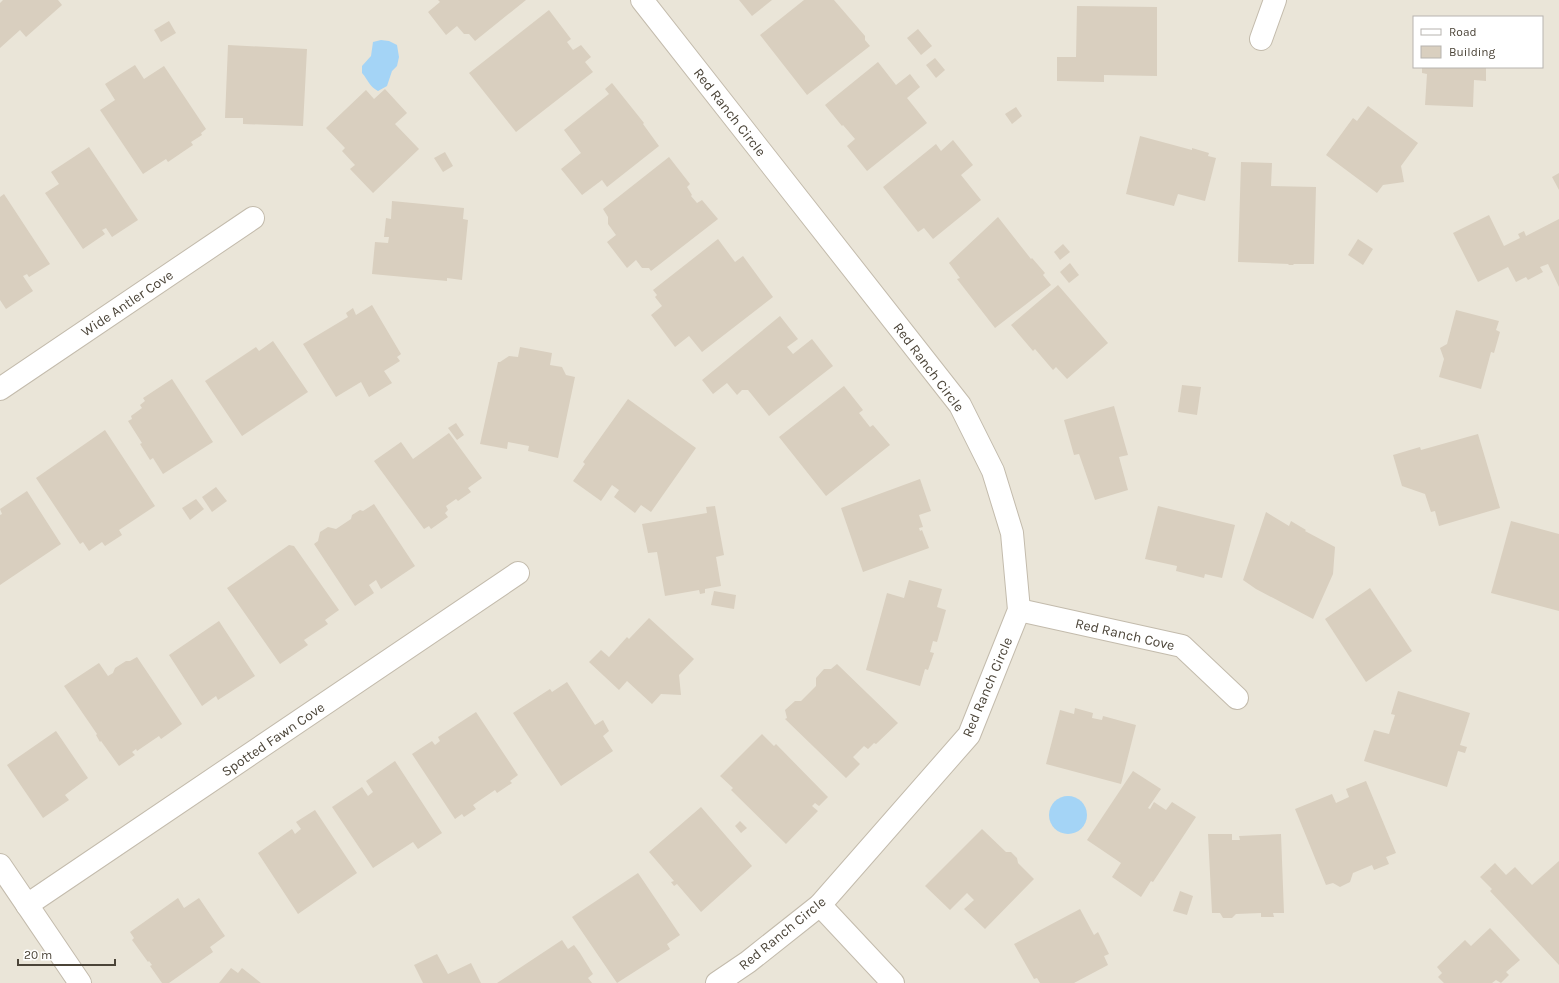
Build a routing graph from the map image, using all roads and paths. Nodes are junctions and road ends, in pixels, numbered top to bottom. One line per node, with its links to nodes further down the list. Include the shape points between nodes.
1 (642, 0): 7 (street, Red Ranch Circle, via 960,405 993,471 1012,532)
2 (1275, 0): 3 (street)
3 (1261, 38)
4 (253, 218): 5 (street, Wide Antler Cove)
5 (0, 389)
6 (518, 573): 10 (street, Spotted Fawn Cove)
7 (1018, 610): 8 (street, Red Ranch Cove, via 1182,646); 11 (street, Red Ranch Circle, via 969,735)
8 (1237, 698)
9 (0, 865): 10 (street)
10 (27, 905): 12 (street)
11 (820, 905): 13 (street, Red Ranch Circle); 14 (street)
12 (80, 983)
13 (717, 983)
14 (893, 983)

